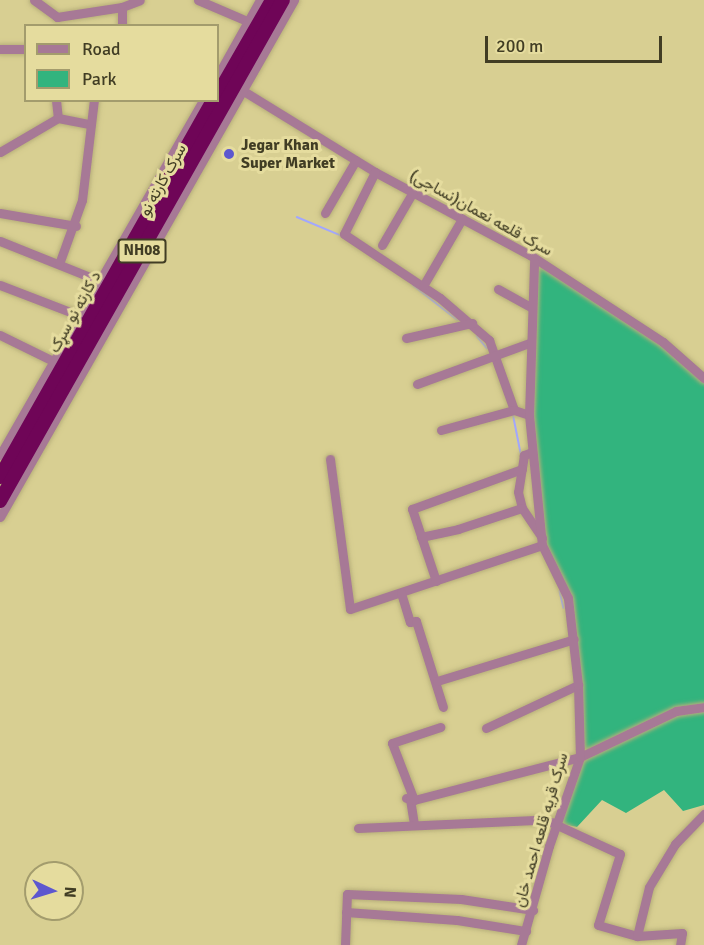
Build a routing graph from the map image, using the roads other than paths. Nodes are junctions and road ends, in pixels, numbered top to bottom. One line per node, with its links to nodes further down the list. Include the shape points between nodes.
1 (34, 0): 8 (street, via 57,17)
2 (140, 0): 9 (street)
3 (198, 0): 10 (street)
4 (260, 0): 10 (street)
5 (272, 0): 14 (highway)
6 (283, 0): 15 (highway, سرک کارته نو / NH08)
7 (294, 0): 15 (street)
8 (107, 5): 9 (street)
9 (122, 8): 11 (street)
10 (248, 21): 14 (street)
11 (122, 24)
12 (0, 49): 13 (street)
13 (24, 49)
14 (225, 62): 16 (highway)
15 (238, 88): 17 (highway, سرک کارته نو / NH08); 24 (street, سرک قلعه نعمان(نساجی)); 60 (street)
16 (219, 89)
17 (219, 101)
18 (56, 102): 21 (street)
19 (94, 102): 22 (street)
20 (210, 107): 25 (highway, د کارته نو سړک / NH08); 58 (highway, سرک کارته نو / NH08)
21 (58, 118): 22 (street); 23 (street)
22 (89, 124): 31 (street, via 92,140)
23 (0, 152)
24 (356, 160): 26 (street, سرک قلعه نعمان(نساجی)); 29 (street)
25 (169, 169): 36 (street); 57 (highway, د کارته نو سړک / NH08)
26 (375, 172): 27 (street, سرک قلعه نعمان(نساجی)); 38 (street, via 344,234)
27 (413, 192): 30 (street, سرک قلعه نعمان(نساجی)); 33 (street)
28 (0, 213): 31 (street)
29 (325, 213)
30 (462, 219): 34 (street, سرک قلعه نعمان(نساجی)); 38 (street)
31 (76, 226): 35 (street)
32 (0, 241): 35 (street)
33 (382, 244)
34 (534, 261): 40 (street, سرک قریه قلعه احمد خان); 48 (street, سرک قلعه نعمان(نساجی), via 663,342)
35 (59, 264): 36 (street)
36 (100, 281): 41 (street)
37 (0, 285): 41 (street)
38 (423, 286): 42 (street)
39 (498, 289): 40 (street)
40 (532, 308): 45 (street, سرک قریه قلعه احمد خان)
41 (78, 315): 47 (street)
42 (472, 323): 44 (street); 46 (street)
43 (0, 335): 47 (street)
44 (406, 338)
45 (529, 343): 46 (street); 51 (street, سرک قریه قلعه احمد خان)
46 (497, 355): 49 (street); 50 (street)
47 (53, 361): 54 (street)
48 (704, 378)
49 (417, 384)
50 (514, 410): 51 (street); 52 (street)
51 (529, 415): 53 (street, سرک قریه قلعه احمد خان)
52 (441, 430)
53 (532, 452): 56 (street, via 524,455); 62 (street, سرک قریه قلعه احمد خان)
54 (0, 456)
55 (330, 459): 64 (street, via 350,609)
56 (522, 469): 59 (street, via 518,492); 61 (street, via 412,509)
57 (0, 477)
58 (0, 501)
59 (522, 508): 61 (street, via 458,530); 62 (street)
60 (0, 518)
61 (421, 537): 63 (street)
62 (542, 542): 63 (street); 65 (street, سرک قریه قلعه احمد خان, via 568,598)
63 (436, 581): 64 (street)
64 (401, 593): 66 (street, via 410,622 416,621)
65 (574, 639): 66 (street); 67 (street, سرک قریه قلعه احمد خان)
66 (437, 681): 68 (street)
67 (578, 685): 71 (street); 72 (street, سرک قریه قلعه احمد خان)
68 (442, 707)
69 (704, 707): 72 (street, via 676,711)
70 (440, 727): 73 (street, via 392,743)
71 (486, 728)
72 (580, 757): 73 (street); 76 (street, سرک قریه قلعه احمد خان)
73 (410, 799): 75 (street)
74 (704, 814): 81 (street, via 675,844 649,887)
75 (414, 824): 76 (street, via 535,820); 77 (street)
76 (557, 824): 78 (street, سرک قریه قلعه احمد خان); 81 (street, via 620,854 598,925)
77 (358, 828)
78 (533, 910): 79 (street, via 461,899 347,894); 80 (street, سرک قریه قلعه احمد خان)
79 (346, 912): 80 (street, via 457,920); 82 (street)
80 (526, 931): 83 (street, سرک قریه قلعه احمد خان)
81 (637, 936): 84 (street, via 682,933)
82 (345, 945)
83 (521, 945)
84 (680, 945)

